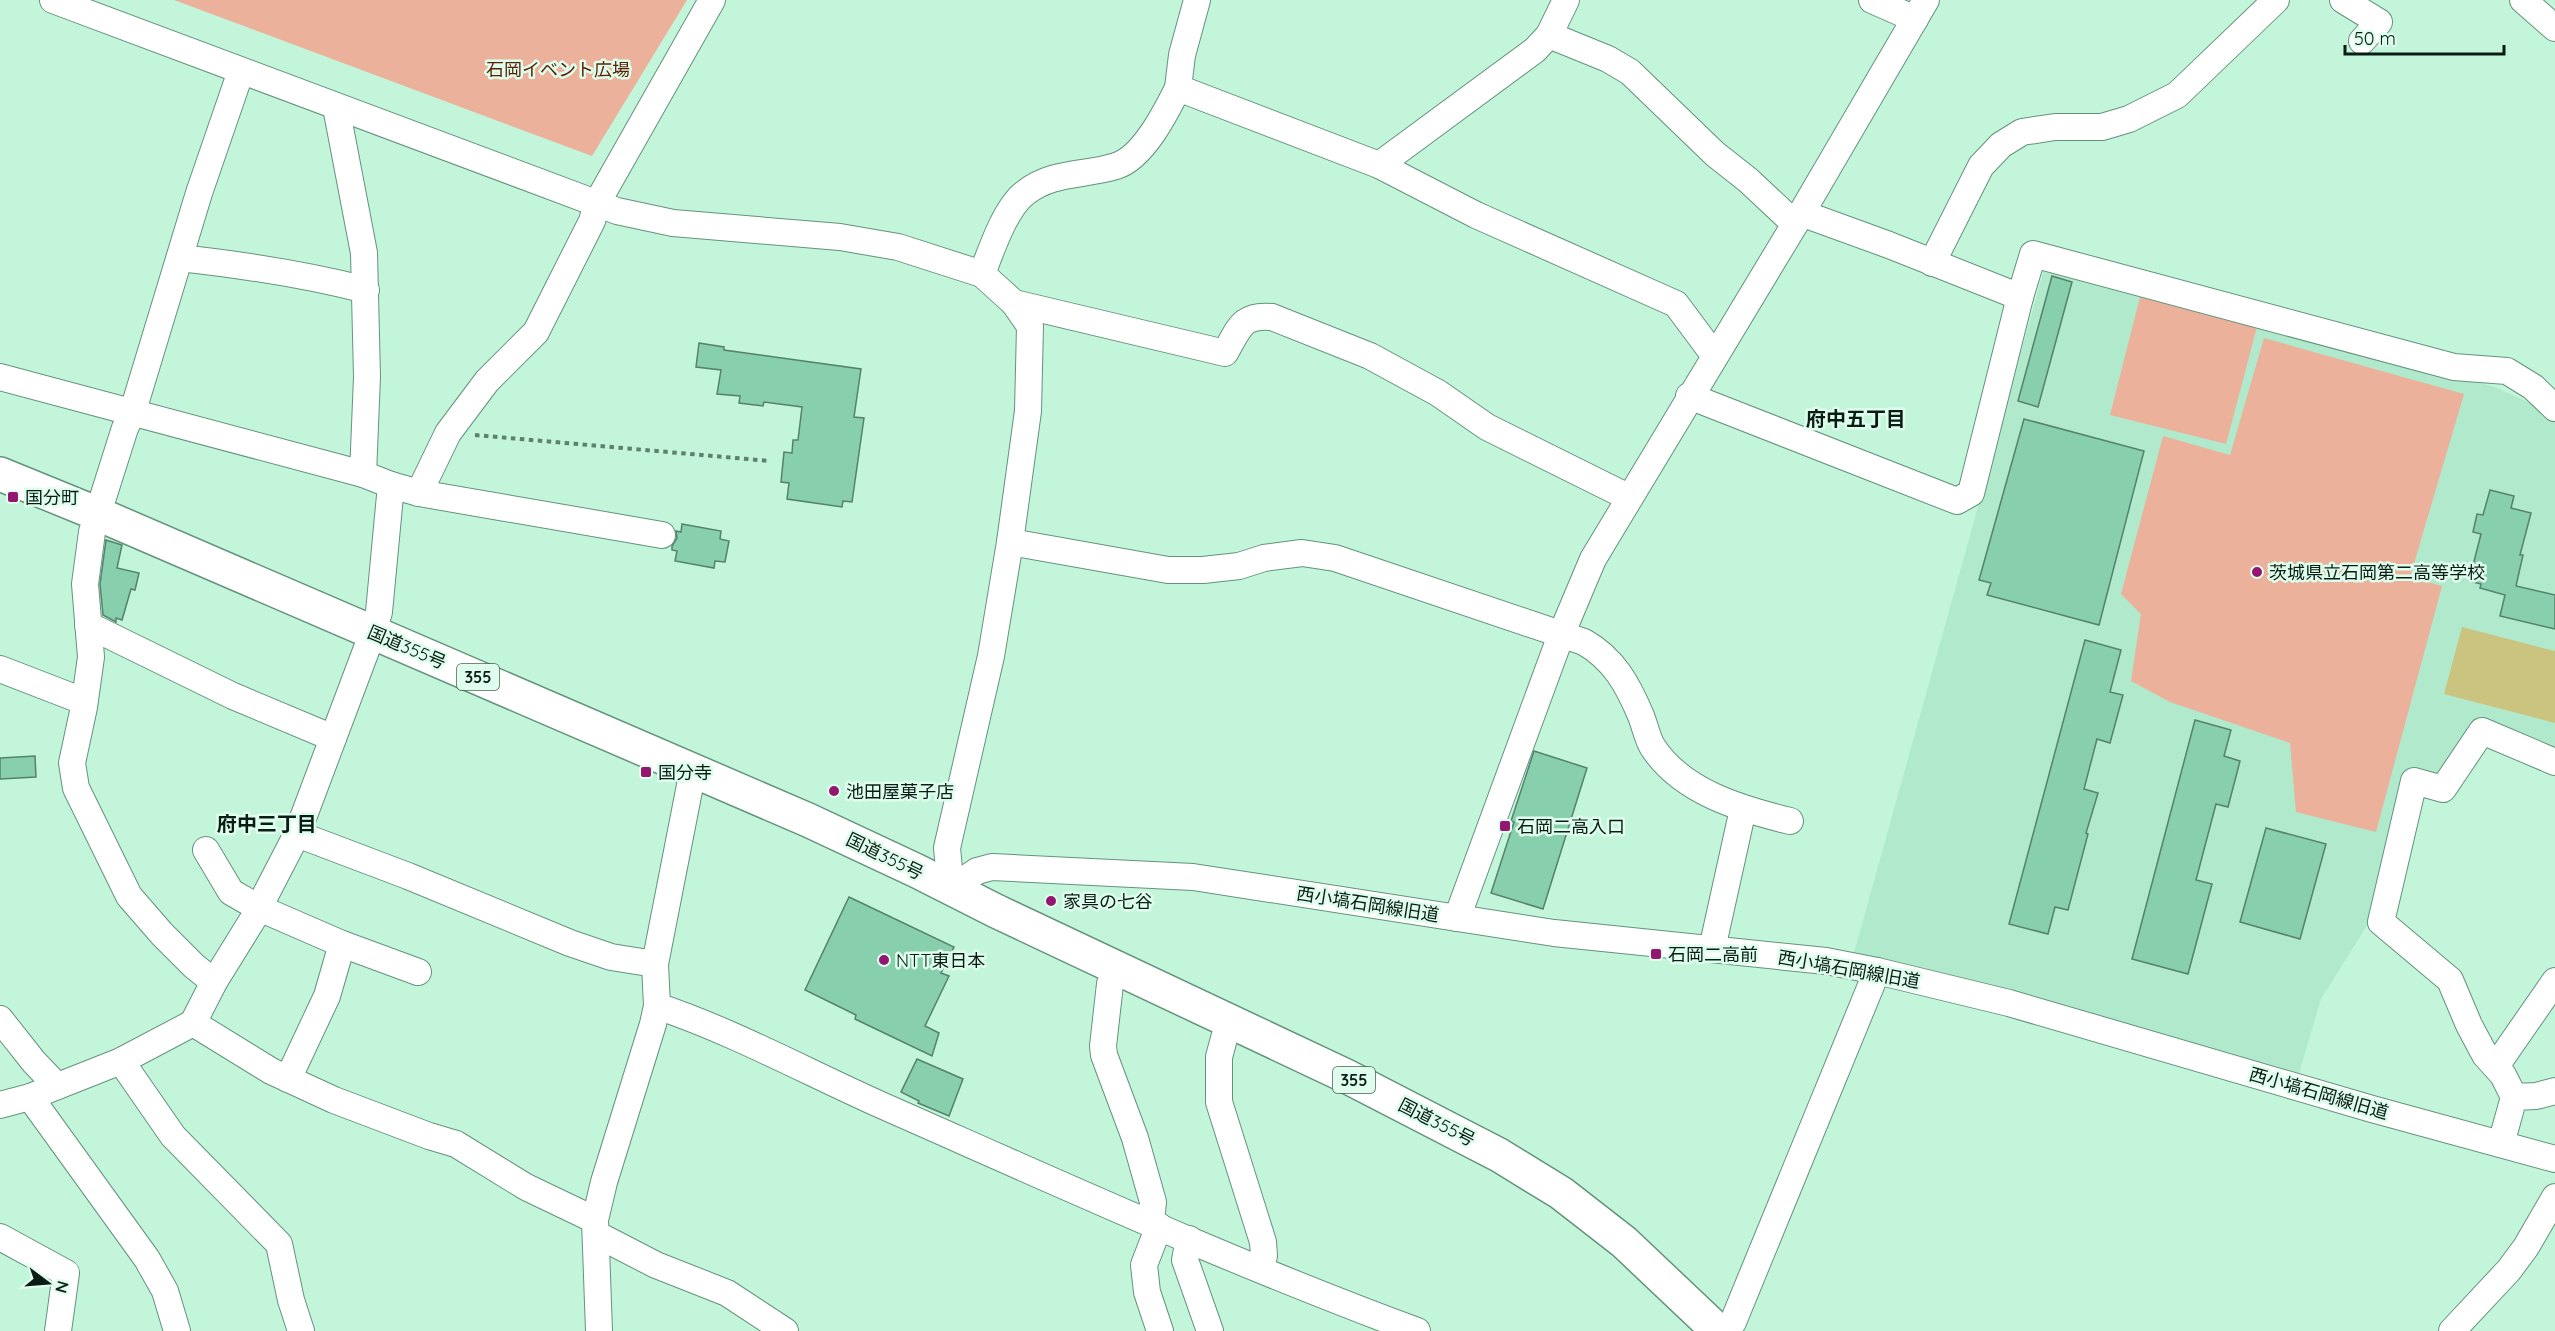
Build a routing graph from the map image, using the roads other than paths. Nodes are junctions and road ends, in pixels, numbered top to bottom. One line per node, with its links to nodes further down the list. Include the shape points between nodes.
1 (53, 0): 13 (street)
2 (711, 0): 17 (street)
3 (1197, 0): 14 (street, via 1182,55)
4 (1566, 0): 11 (street)
5 (1872, 0): 9 (street)
6 (2276, 0): 20 (street, via 2177,95 2129,119 2102,127 2022,132 2001,145 1981,165)
7 (2343, 0): 12 (street, via 2379,22)
8 (2523, 0): 10 (street)
9 (1920, 10): 18 (street)
10 (2555, 28)
11 (1549, 35): 16 (street, via 1535,50); 18 (street, via 1630,72 1714,154)
12 (2362, 41)
13 (241, 71): 15 (street); 19 (street)
14 (1178, 88): 16 (street); 21 (street, via 1158,127 1118,166 1043,180 1022,194 1001,227)
15 (336, 107): 17 (street); 22 (street, via 357,208)
16 (1379, 165): 25 (street, via 1476,215 1676,304)
17 (597, 203): 21 (street, via 673,223 840,237 898,247); 33 (street, via 592,221 536,332 487,381 448,433)
18 (1798, 219): 20 (street, via 1889,245); 25 (street)
19 (180, 258): 22 (street, via 254,266); 29 (street)
20 (1932, 263): 23 (street)
21 (982, 274): 24 (street)
22 (366, 290): 31 (street)
23 (2020, 297): 27 (street, via 1971,493 1956,501); 28 (street, via 2033,254 2454,367 2507,371 2533,387)
24 (1014, 303): 34 (street, via 1225,353 1243,323 1256,315 1272,317 1370,356 1438,393 1487,427); 37 (street, via 1030,326 1028,411)
25 (1714, 355): 27 (street)
26 (0, 377): 29 (street)
27 (1689, 396): 34 (street)
28 (2555, 408)
29 (132, 414): 31 (street); 35 (street)
30 (0, 474): 35 (highway, 国道355号 / 355)
31 (363, 474): 32 (street)
32 (391, 485): 33 (street); 39 (street, via 379,612)
33 (420, 493): 36 (street)
34 (1628, 497): 40 (street, via 1593,559)
35 (98, 514): 38 (street, via 86,584); 39 (highway, 国道355号 / 355)
36 (662, 535)
37 (1010, 542): 40 (street, via 1168,570 1230,567 1302,553 1335,558); 50 (street, via 991,656 947,848)
38 (88, 625): 42 (street, via 91,657); 43 (street, via 233,696)
39 (373, 633): 43 (street); 45 (highway, 国道355号 / 355)
40 (1561, 635): 46 (street, via 1590,646 1611,661 1624,678 1652,745 1667,765 1694,785); 52 (street)
41 (0, 669): 42 (street)
42 (83, 700): 59 (street, via 72,763 76,788 129,896 186,958)
43 (333, 738): 48 (street)
44 (2555, 762): 66 (street, via 2482,731 2443,789 2414,781 2381,922 2450,981 2469,1024)
45 (693, 770): 50 (highway, 国道355号 / 355); 55 (street)
46 (1743, 809): 47 (street); 54 (street)
47 (1790, 821)
48 (297, 834): 51 (street); 55 (street, via 570,943 611,957)
49 (206, 850): 51 (street, via 231,892)
50 (951, 889): 52 (street, 西小塙石岡線旧道, via 976,871 992,867 1193,877); 63 (highway, 国道355号 / 355)
51 (259, 908): 53 (street); 59 (street)
52 (1457, 918): 54 (street, 西小塙石岡線旧道)
53 (342, 944): 57 (street); 67 (street, via 327,996)
54 (1712, 950): 56 (street, 西小塙石岡線旧道)
55 (655, 964): 61 (street)
56 (1877, 971): 73 (street, 西小塙石岡線旧道, via 2009,1003); 90 (street)
57 (418, 972)
58 (2555, 981): 66 (street)
59 (214, 982): 64 (street)
60 (1110, 984): 76 (street, via 1104,1055 1135,1138 1153,1202)
61 (657, 1006): 76 (street); 77 (street, via 604,1182)
62 (0, 1018): 68 (street)
63 (1229, 1020): 80 (street, via 1219,1057 1219,1102 1263,1242); 89 (highway, 国道355号 / 355, via 1438,1122 1561,1193 1624,1242)
64 (193, 1023): 65 (street); 67 (street)
65 (121, 1061): 68 (street); 83 (street, via 173,1136 279,1244)
66 (2496, 1066): 71 (street)
67 (288, 1079): 77 (street, via 456,1144)
68 (57, 1086): 70 (street)
69 (2555, 1091): 71 (street)
70 (30, 1097): 72 (street); 82 (street, via 147,1258 165,1291)
71 (2514, 1097): 73 (street)
72 (0, 1105)
73 (2501, 1144): 74 (street, 西小塙石岡線旧道)
74 (2555, 1158)
75 (2555, 1197): 91 (street, via 2510,1270)
76 (1155, 1224): 79 (street); 86 (street, via 1144,1265 1147,1292)
77 (595, 1227): 84 (street); 85 (street, via 656,1265 727,1293)
78 (0, 1238): 81 (street, via 66,1273)
79 (1189, 1239): 80 (street); 87 (street, via 1185,1260)
80 (1260, 1269): 88 (street)
81 (58, 1331)
82 (177, 1331)
83 (301, 1331)
84 (599, 1331)
85 (785, 1331)
86 (1160, 1331)
87 (1210, 1331)
88 (1417, 1331)
89 (1718, 1331)
90 (1727, 1331)
91 (2452, 1331)

